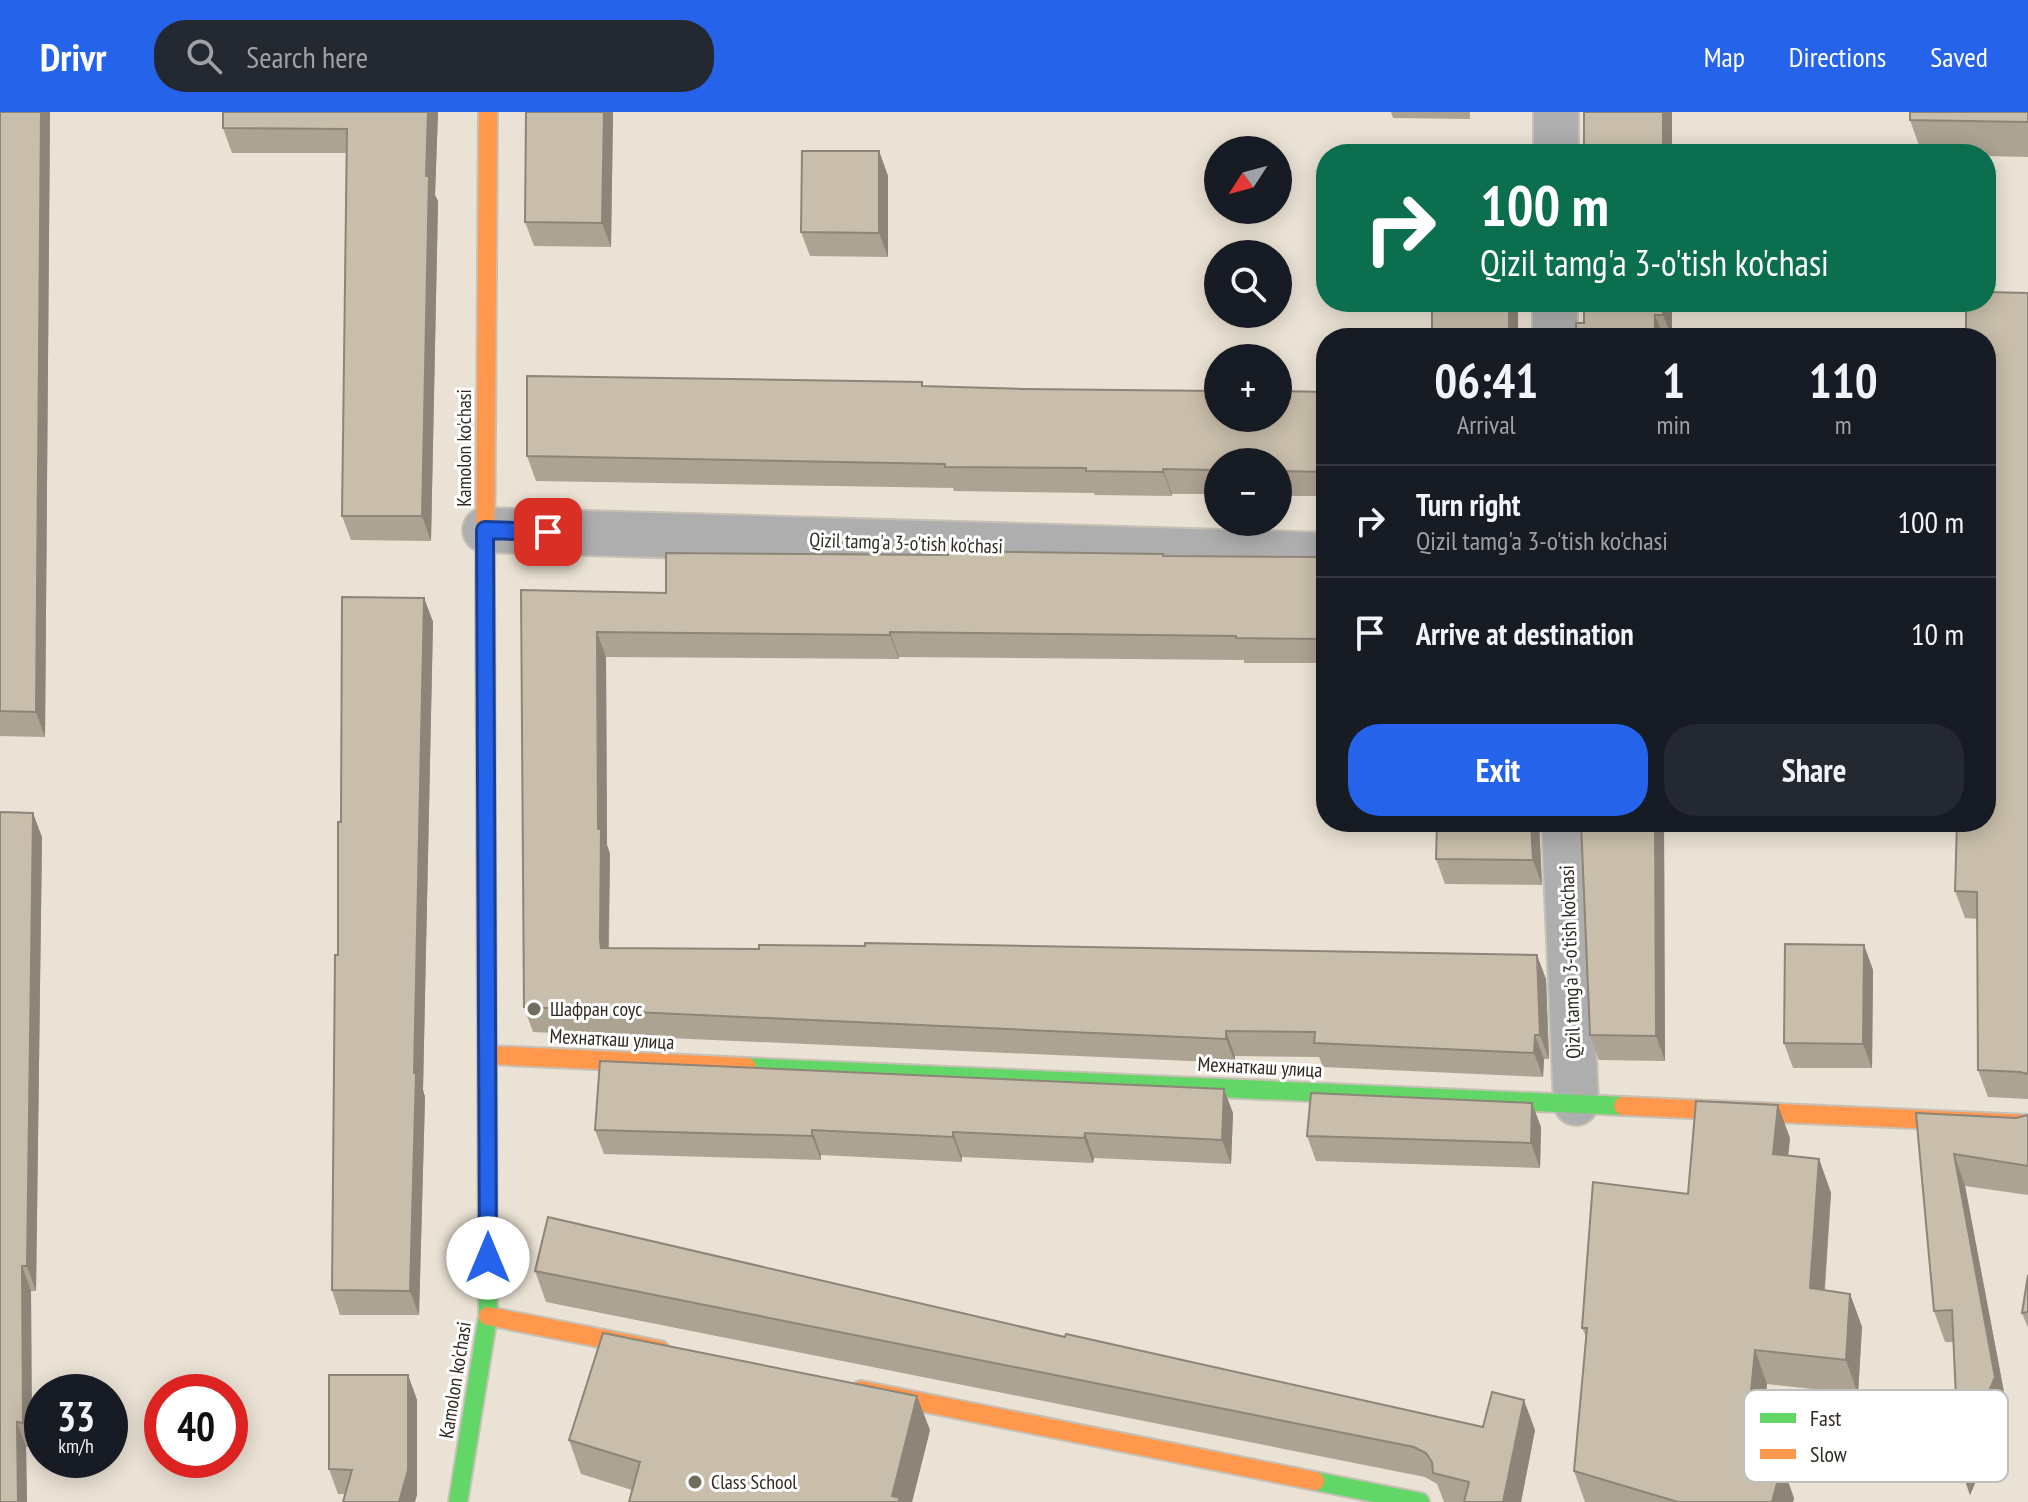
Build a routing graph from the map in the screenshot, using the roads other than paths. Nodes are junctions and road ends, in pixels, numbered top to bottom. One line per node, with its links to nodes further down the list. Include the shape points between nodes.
1 (488, 112): 4 (street, Kamolon ko'chasi)
2 (1556, 112): 3 (street)
3 (1556, 144)
4 (485, 530): 5 (street, Qizil tamg'a 3-o'tish ko'chasi); 7 (street, Kamolon ko'chasi)
5 (1316, 555)
6 (1564, 832): 8 (street, Qizil tamg'a 3-o'tish ko'chasi)
7 (489, 1055): 8 (street, Мехнаткаш улица); 10 (street, Kamolon ko'chasi)
8 (1576, 1103): 9 (street, Мехнаткаш улица)
9 (2028, 1124)
10 (488, 1316): 11 (street); 13 (street, Kamolon ko'chasi)
11 (674, 1353)
12 (845, 1387): 14 (street)
13 (458, 1502)
14 (1420, 1502)

